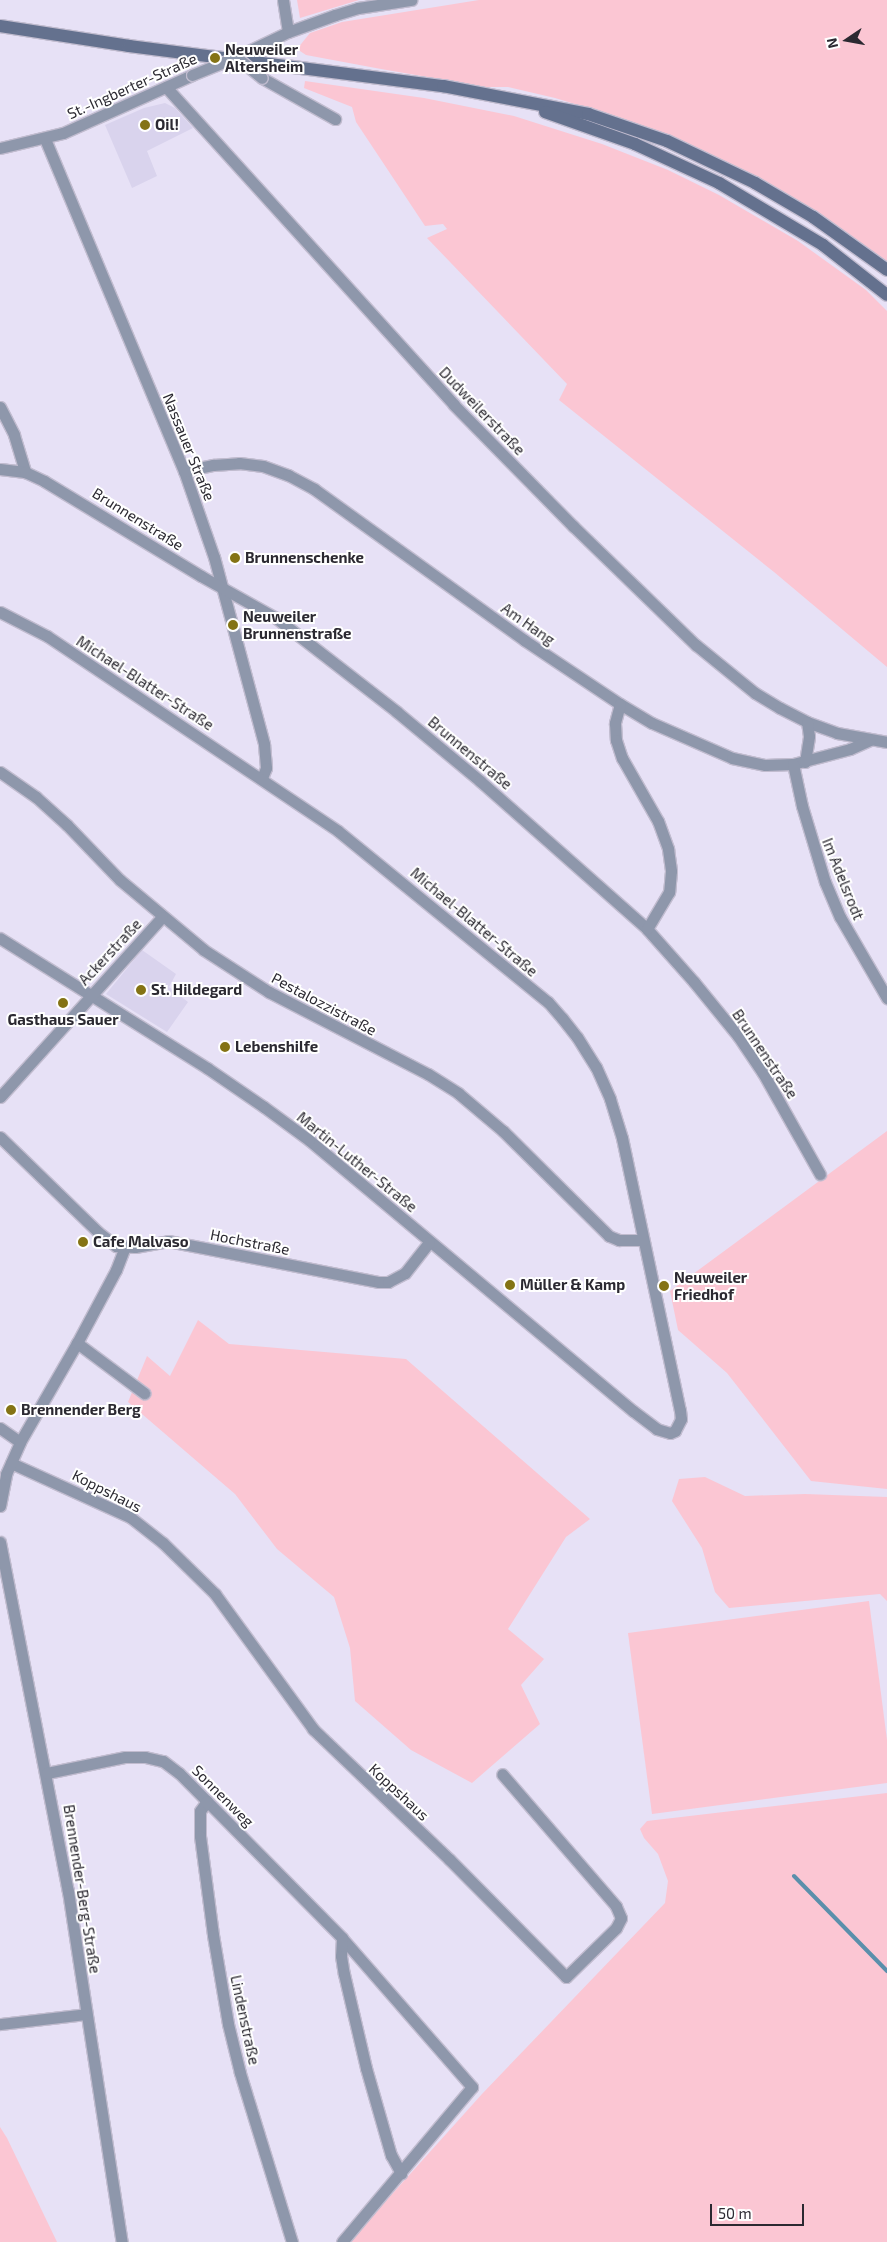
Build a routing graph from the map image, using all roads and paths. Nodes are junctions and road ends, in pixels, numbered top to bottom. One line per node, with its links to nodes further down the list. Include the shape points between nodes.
1 (283, 0): 4 (street)
2 (412, 0): 4 (street, St.-Ingberter-Straße, via 358,8)
3 (0, 26): 7 (main road, via 120,45 374,75)
4 (288, 32): 5 (street, St.-Ingberter-Straße)
5 (236, 56): 6 (street, St.-Ingberter-Straße, bridge); 8 (street, bridge, via 262,78)
6 (166, 87): 9 (street, St.-Ingberter-Straße); 20 (street, Dudweilerstraße, via 454,405 573,526 696,645 755,693)
7 (488, 94): 11 (main road, via 588,114 667,141 783,200 848,240); 12 (main road, via 610,134 719,183 823,245)
8 (335, 119)
9 (45, 139): 10 (street, St.-Ingberter-Straße); 15 (street, Nassauer Straße)
10 (0, 148)
11 (887, 270)
12 (887, 296)
13 (0, 407): 16 (street, via 14,435)
14 (0, 469): 16 (street, Brunnenstraße)
15 (184, 471): 17 (street, Nassauer Straße); 19 (street, Am Hang, via 239,463 263,466 288,475 314,489 524,640)
16 (25, 472): 17 (street, Brunnenstraße, via 67,493)
17 (222, 588): 26 (street, Nassauer Straße, via 264,744 266,763); 28 (street, Brunnenstraße, via 276,618 397,712 480,780)
18 (0, 612): 26 (street, Michael-Blatter-Straße, via 47,636)
19 (620, 704): 24 (street, Am Hang, via 652,724 732,758 765,765); 28 (street, via 615,723 619,749 658,821 671,870 669,892)
20 (807, 722): 21 (street, Dudweilerstraße); 23 (street, via 809,736)
21 (870, 740): 22 (street, Dudweilerstraße); 23 (street, Am Hang)
22 (887, 742)
23 (805, 762): 24 (street, Am Hang)
24 (793, 764): 31 (street, Im Adelsrodt, via 825,882 840,917)
25 (0, 772): 27 (street, Pestalozzistraße, via 67,824 120,880)
26 (262, 778): 35 (street, Michael-Blatter-Straße, via 376,861 548,1002 562,1018 596,1066 610,1099 622,1138)
27 (162, 917): 30 (street, Ackerstraße); 35 (street, Pestalozzistraße, via 204,950 269,992 428,1074 458,1093 503,1131 609,1236 619,1240)
28 (647, 929): 34 (street, Brunnenstraße, via 738,1036 792,1121)
29 (0, 938): 30 (street, Martin-Luther-Straße)
30 (92, 994): 32 (street, Ackerstraße); 36 (street, Martin-Luther-Straße, via 294,1129)
31 (887, 998)
32 (0, 1097)
33 (0, 1138): 37 (street, via 109,1242)
34 (820, 1174)
35 (643, 1240): 41 (street, Michael-Blatter-Straße, via 680,1410 681,1419)
36 (429, 1242): 37 (street, Hochstraße, via 405,1272 396,1279 379,1282 168,1241); 41 (street, Martin-Luther-Straße, via 633,1411 656,1428 670,1433)
37 (125, 1247): 38 (street)
38 (77, 1343): 39 (street); 42 (street)
39 (144, 1393)
40 (0, 1428): 42 (street)
41 (675, 1431)
42 (20, 1442): 43 (street)
43 (12, 1463): 44 (street, via 6,1474); 47 (street, Koppshaus, via 130,1516 163,1543 221,1601 313,1729 566,1977 616,1928 621,1918 616,1906)
44 (0, 1506)
45 (0, 1542): 46 (street, Brennender-Berg-Straße)
46 (47, 1774): 48 (street, Sonnenweg, via 124,1757 145,1757 162,1761 174,1769); 50 (street, Brennender-Berg-Straße)
47 (502, 1774)
48 (207, 1801): 49 (street, Sonnenweg); 54 (street, Lindenstraße, via 200,1811 200,1836 228,2024)
49 (342, 1938): 52 (street, via 344,1974 364,2059 391,2155); 52 (street, Sonnenweg, via 472,2087)
50 (86, 2014): 51 (street); 53 (street, Brennender-Berg-Straße)
51 (0, 2024)
52 (401, 2173): 55 (street)
53 (122, 2242)
54 (292, 2242)
55 (342, 2242)

